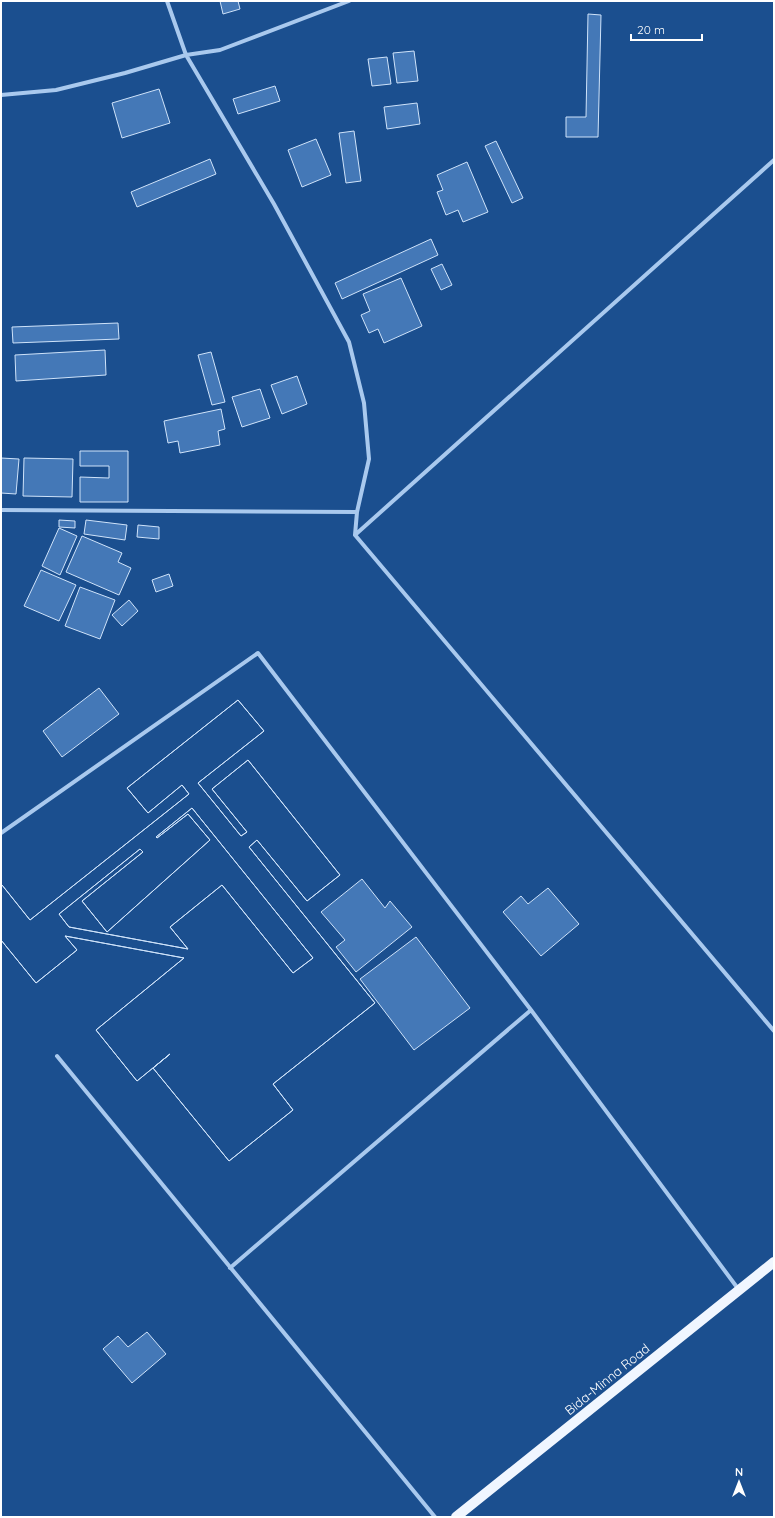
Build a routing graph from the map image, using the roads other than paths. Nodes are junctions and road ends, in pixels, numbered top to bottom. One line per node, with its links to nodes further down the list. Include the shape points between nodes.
1 (167, 1): 3 (street)
2 (349, 1): 3 (street, via 220,50)
3 (186, 55): 4 (street, via 56,90); 7 (street, via 274,204 349,342 364,403 369,458)
4 (1, 95)
5 (774, 160): 8 (street)
6 (1, 510): 7 (street)
7 (357, 512): 8 (street)
8 (355, 535): 11 (street)
9 (1, 833): 10 (street, via 258,653)
10 (531, 1010): 14 (street); 15 (street)
11 (774, 1031)
12 (57, 1056): 14 (street)
13 (774, 1262): 15 (main road, Bida-Minna Road)
14 (230, 1268): 16 (street)
15 (739, 1290): 17 (main road, Bida-Minna Road)
16 (435, 1517)
17 (456, 1517)

